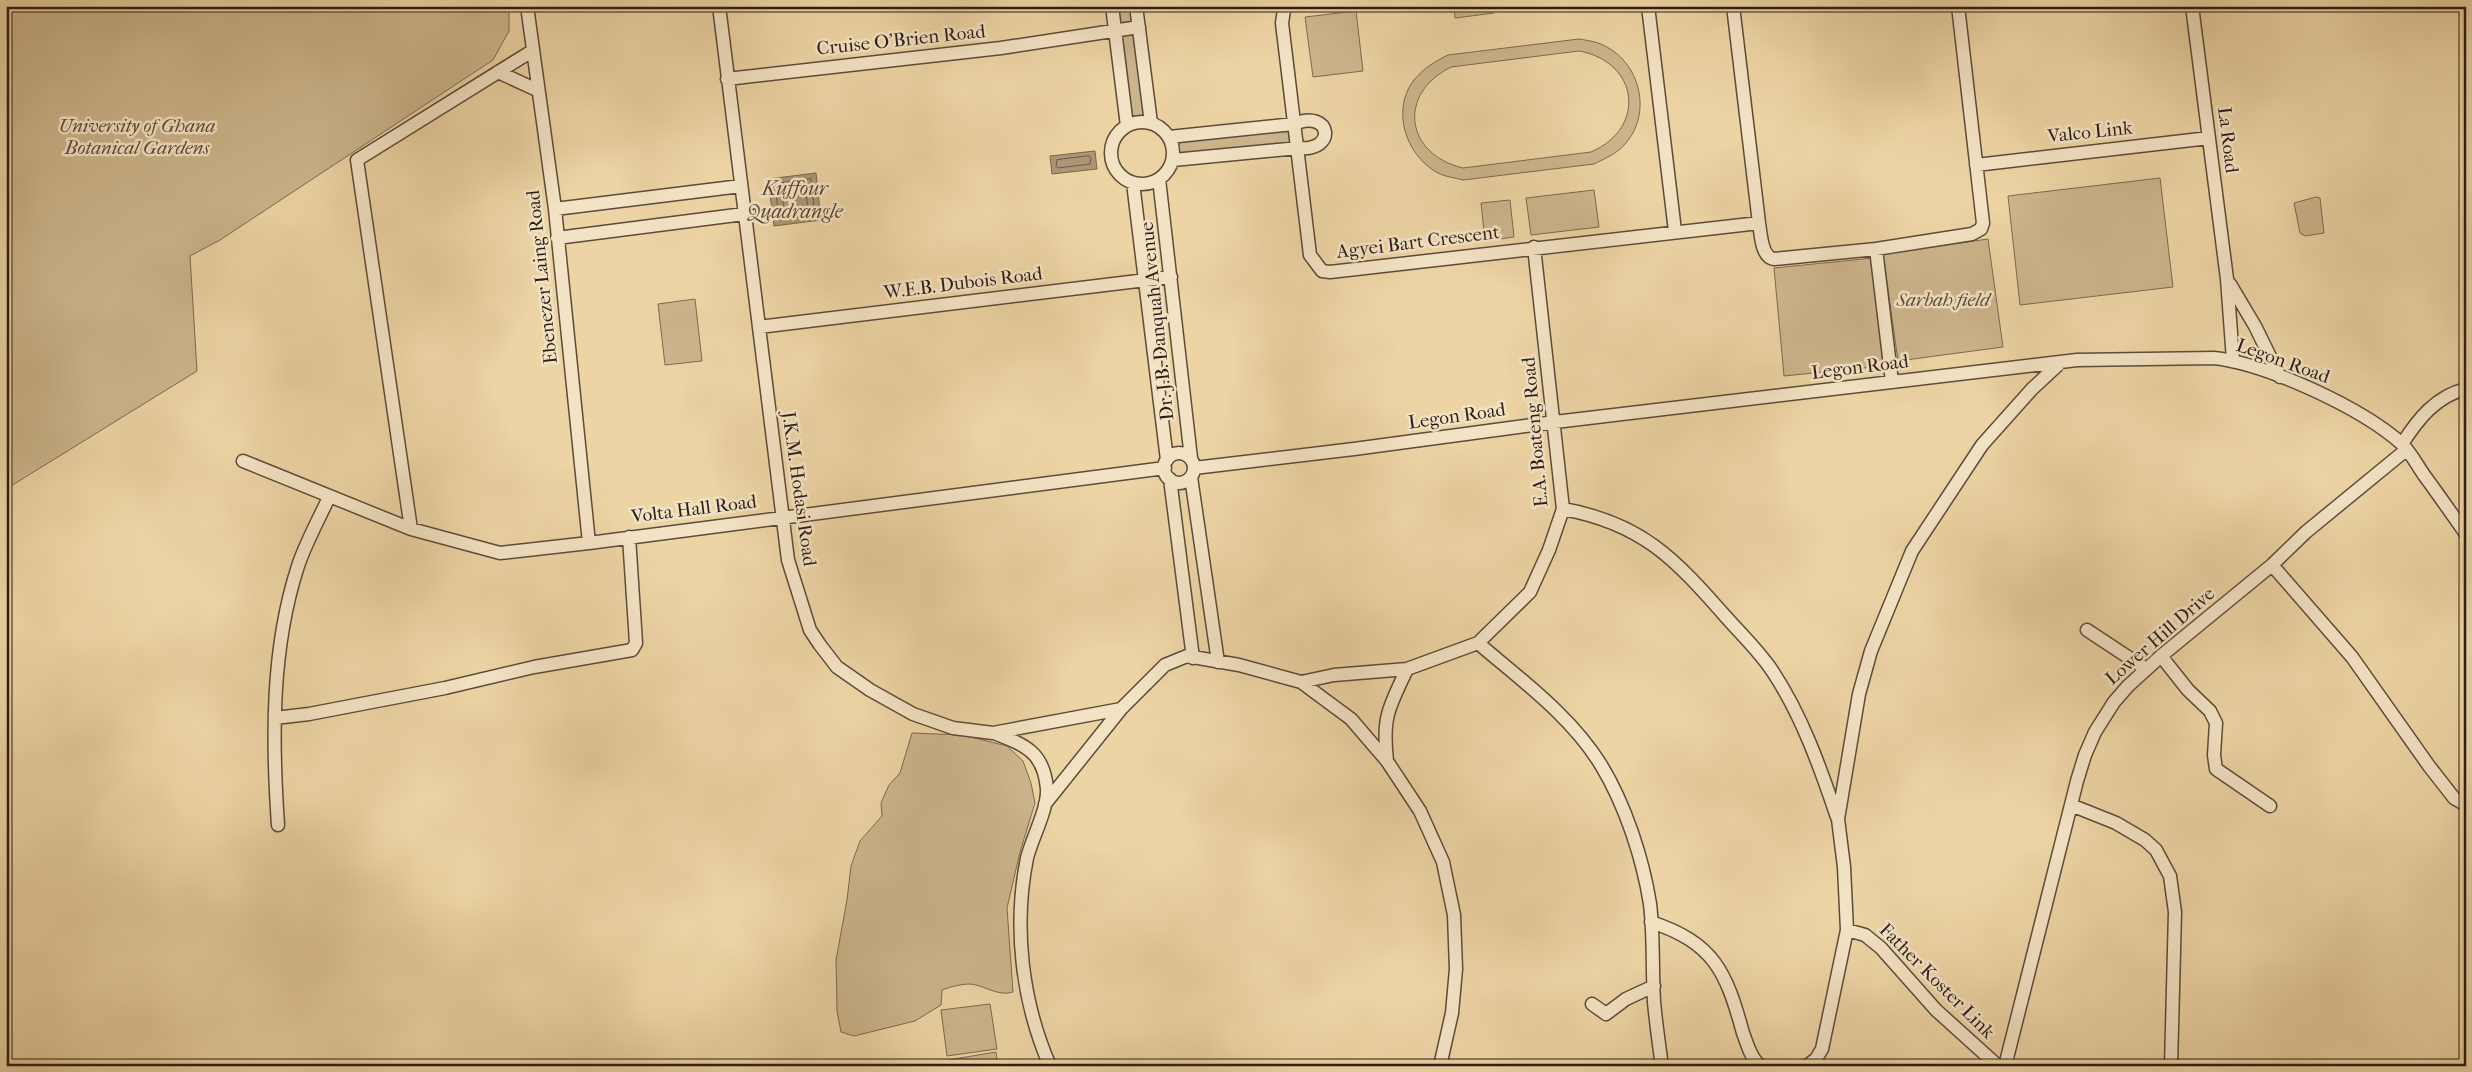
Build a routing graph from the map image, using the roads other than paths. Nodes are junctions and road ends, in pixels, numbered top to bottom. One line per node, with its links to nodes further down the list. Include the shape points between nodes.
1 (527, 6): 12 (street, Ebenezer Laing Road)
2 (719, 6): 14 (street, J.K.M. Hodasi Road)
3 (1112, 6): 11 (street)
4 (1136, 6): 10 (street)
5 (1288, 6): 17 (street, Agyei Bart Crescent, via 1282,23)
6 (1648, 6): 30 (street)
7 (1733, 6): 29 (street)
8 (1958, 6): 23 (street)
9 (2192, 6): 20 (street, La Road)
10 (1139, 27): 11 (street, Cruise O'Brien Road); 16 (street)
11 (1115, 30): 14 (street, Cruise O'Brien Road, via 1002,48); 18 (street)
12 (532, 51): 13 (street); 15 (street, Ebenezer Laing Road)
13 (498, 72): 15 (street); 51 (street, via 357,160)
14 (727, 79): 26 (street, J.K.M. Hodasi Road)
15 (537, 90): 27 (street, Ebenezer Laing Road)
16 (1151, 123): 18 (street); 19 (street)
17 (1294, 124): 19 (street); 21 (street, Agyei Bart Crescent); 21 (street, via 1313,119 1324,129 1324,140 1317,147)
18 (1127, 126): 25 (street, via 1115,138 1112,158 1121,176)
19 (1168, 137): 22 (street, via 1173,148)
20 (2209, 138): 23 (street, Valco Link); 35 (street, La Road)
21 (1298, 148): 22 (street); 32 (street, Agyei Bart Crescent, via 1310,255 1322,271)
22 (1172, 160): 24 (street, via 1168,171)
23 (1976, 165): 33 (street, via 1981,229 1972,234)
24 (1159, 179): 25 (street, via 1147,184); 34 (street, Dr. J.B. Danquah Avenue)
25 (1133, 183): 36 (street, Dr. J.B. Danquah Avenue)
26 (741, 186): 27 (street); 28 (street, J.K.M. Hodasi Road)
27 (555, 209): 31 (street, Ebenezer Laing Road)
28 (744, 214): 31 (street); 37 (street, J.K.M. Hodasi Road)
29 (1758, 223): 30 (street, Agyei Bart Crescent); 33 (street, via 1764,250 1774,259)
30 (1675, 231): 32 (street, Agyei Bart Crescent)
31 (558, 238): 54 (street, Ebenezer Laing Road)
32 (1534, 247): 43 (street, E.A. Boateng Road)
33 (1876, 249): 41 (street)
34 (1171, 277): 36 (street, W.E.B. Dubois Road); 46 (street, Dr. J.B. Danquah Avenue)
35 (2227, 279): 38 (street, La Road); 40 (street, La Road)
36 (1146, 280): 37 (street, W.E.B. Dubois Road); 47 (street, Dr. J.B. Danquah Avenue)
37 (759, 327): 50 (street, J.K.M. Hodasi Road)
38 (2233, 360): 39 (street, Legon Road, via 2168,358); 40 (street, Legon Road)
39 (2061, 362): 41 (street, Legon Road); 72 (street, via 1982,445 1912,551 1871,651 1859,694)
40 (2280, 377): 44 (street, Legon Road, via 2334,399)
41 (1892, 382): 43 (street, Legon Road)
42 (2466, 389): 44 (street, Lower Hill Drive, via 2451,392 2435,403)
43 (1555, 422): 46 (street, Legon Road); 49 (street, E.A. Boateng Road)
44 (2404, 447): 52 (street, Legon Road); 55 (street, Lower Hill Drive)
45 (243, 461): 48 (street, Volta Hall Road)
46 (1192, 468): 47 (street, via 1184,482); 47 (street, via 1186,454 1179,453 1172,455); 60 (street, Dr. J.B. Danquah Avenue)
47 (1167, 469): 50 (street, Volta Hall Road); 59 (street, Dr. J.B. Danquah Avenue)
48 (329, 496): 51 (street, Volta Hall Road); 65 (street, via 299,564 289,601 280,647)
49 (1563, 509): 57 (street, E.A. Boateng Road, via 1530,592); 72 (street, via 1591,514 1627,529 1664,552 1692,578 1773,671 1809,740)
50 (782, 517): 53 (street, Volta Hall Road); 66 (street, J.K.M. Hodasi Road, via 788,560 805,616 820,645 837,667 913,714 953,728)
51 (411, 529): 54 (street, Volta Hall Road, via 500,553)
52 (2466, 534)
53 (629, 537): 54 (street, Volta Hall Road); 65 (street, via 636,643 632,650 309,714)
54 (589, 543)
55 (2272, 565): 58 (street, Lower Hill Drive); 70 (street, via 2352,657 2454,798)
56 (2087, 630): 62 (street)
57 (1478, 643): 61 (street, E.A. Boateng Road); 74 (street, via 1543,698 1601,765 1642,862)
58 (2161, 656): 62 (street, Lower Hill Drive); 71 (street, via 2216,723 2216,769)
59 (1193, 658): 60 (street); 64 (street, via 1187,656 1165,665)
60 (1218, 662): 63 (street)
61 (1407, 669): 63 (street, E.A. Boateng Road, via 1334,675); 67 (street, via 1386,714)
62 (2146, 669): 69 (street, Lower Hill Drive, via 2114,702 2095,732 2085,755)
63 (1300, 682): 67 (street, via 1351,719)
64 (1121, 709): 66 (street, J.K.M. Hodasi Road); 68 (street)
65 (274, 718): 73 (street, via 273,761)
66 (992, 733): 68 (street, via 1025,745 1035,756 1047,790)
67 (1387, 761): 79 (street, via 1420,811 1439,854 1454,915 1456,969 1452,1013)
68 (1045, 804): 78 (street, via 1031,842 1023,879 1020,930 1029,999)
69 (2072, 805): 84 (street, Lower Hill Drive); 85 (street, via 2116,822 2145,840 2161,856 2170,876 2175,912)
70 (2466, 805)
71 (2270, 806)
72 (1838, 819): 75 (street)
73 (278, 825)
74 (1651, 922): 76 (street); 81 (street, via 1686,936 1710,956 1721,971 1748,1047)
75 (1847, 930): 82 (street, via 1822,1049); 83 (street, Father Koster Link, via 1865,934 1881,948 1936,1010)
76 (1654, 986): 77 (street, via 1626,999 1606,1014); 80 (street)
77 (1592, 1004)
78 (1050, 1066)
79 (1440, 1066)
80 (1662, 1066)
81 (1761, 1066)
82 (1807, 1066)
83 (1998, 1066)
84 (2005, 1066)
85 (2171, 1066)

